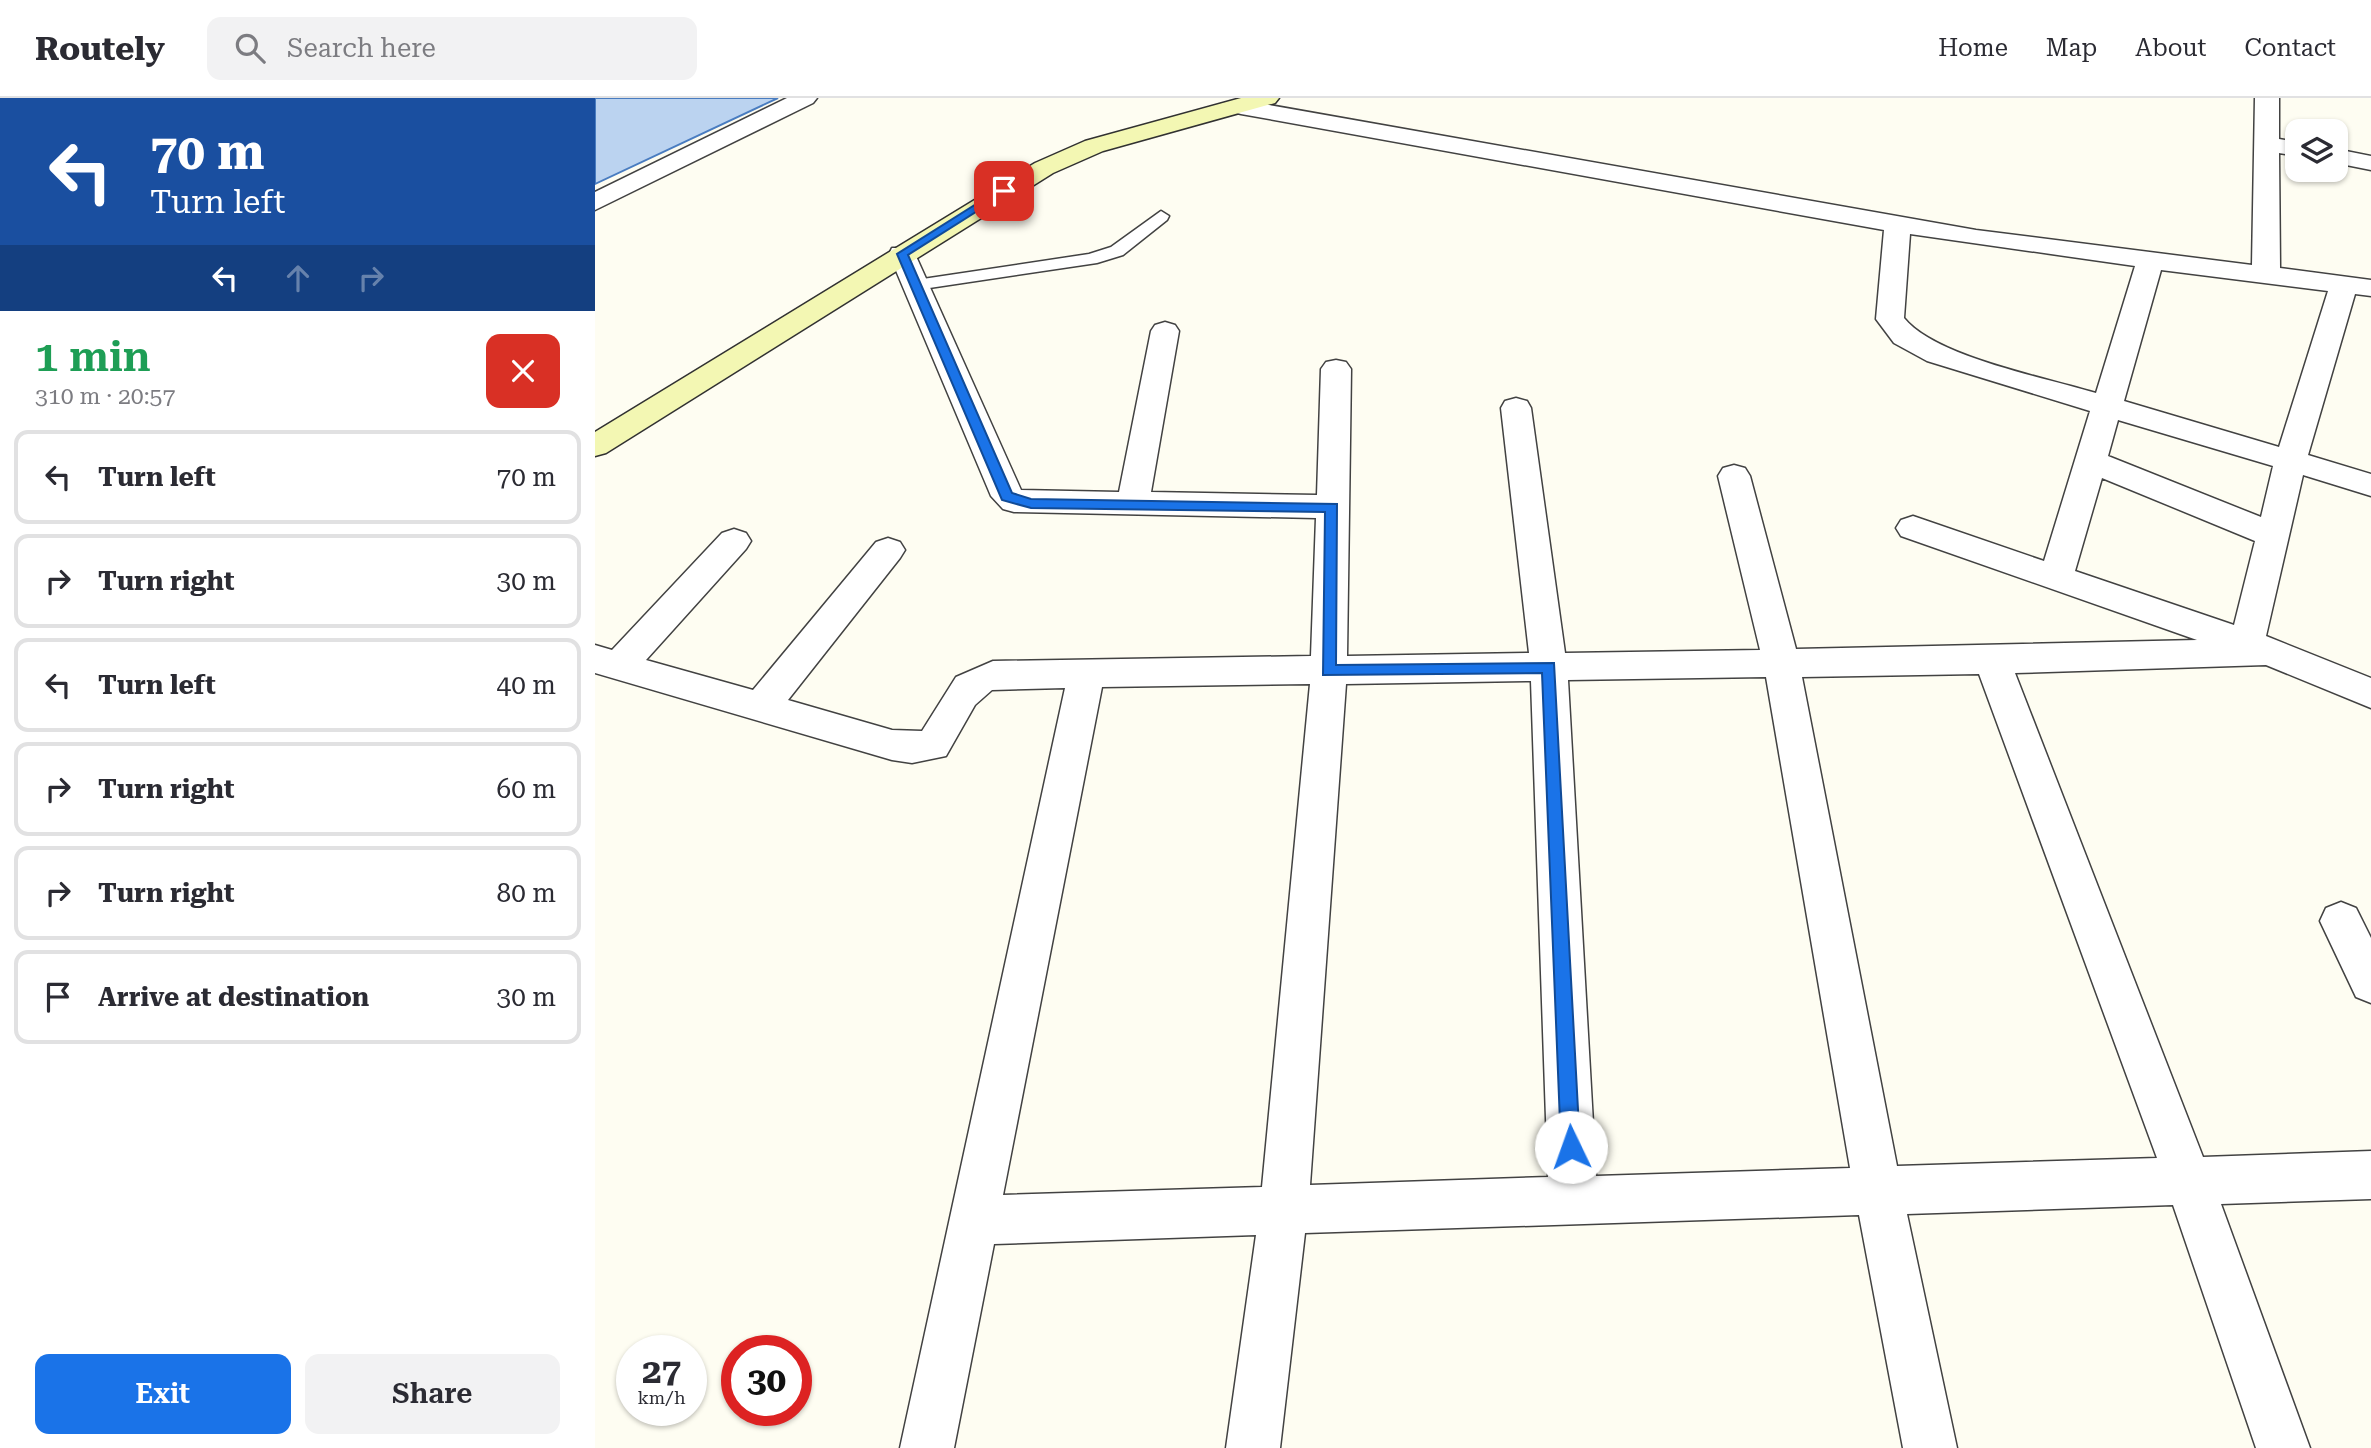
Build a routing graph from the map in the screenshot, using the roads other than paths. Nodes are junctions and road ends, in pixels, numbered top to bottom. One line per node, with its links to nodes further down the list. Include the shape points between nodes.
1 (805, 98): 8 (street)
2 (2267, 98): 4 (street)
3 (1254, 102): 10 (street); 11 (street, via 1081,152 1044,168)
4 (2267, 144): 5 (street); 13 (street)
5 (2285, 147)
6 (2348, 158): 7 (street)
7 (2371, 163)
8 (595, 202)
9 (1161, 216): 14 (lane, via 1117,251 1091,259)
10 (1898, 224): 12 (street); 19 (street, via 1890,319 1904,337 1937,355)
11 (902, 254): 14 (street); 20 (street)
12 (2150, 262): 13 (street); 19 (street)
13 (2266, 275): 15 (street)
14 (915, 285): 25 (street, via 1007,496 1031,503)
15 (2358, 286): 22 (street)
16 (1165, 331): 25 (street)
17 (1336, 369): 26 (street)
18 (1516, 408): 36 (street)
19 (2107, 408): 21 (street); 22 (street)
20 (595, 446)
21 (2091, 461): 28 (street); 31 (street)
22 (2290, 462): 24 (street); 28 (street)
23 (1734, 477): 35 (street)
24 (2371, 485)
25 (1133, 505): 26 (street)
26 (1332, 507): 37 (street)
27 (1913, 528): 31 (street)
28 (2273, 535): 32 (street)
29 (734, 541): 34 (street)
30 (888, 550): 40 (street)
31 (2056, 578): 32 (street)
32 (2258, 647): 33 (street); 39 (street)
33 (1992, 660): 35 (street); 44 (street)
34 (607, 662): 40 (street)
35 (1782, 664): 36 (street); 45 (street)
36 (1549, 667): 37 (street); 46 (street)
37 (1329, 671): 38 (street); 47 (street)
38 (1086, 675): 40 (street, via 993,675 974,680 961,692 945,732 933,745 912,748); 48 (street)
39 (2371, 694)
40 (761, 707)
41 (2341, 920): 42 (street)
42 (2371, 983)
43 (2371, 1175): 44 (street)
44 (2189, 1181): 45 (street); 52 (street)
45 (1878, 1190): 46 (street); 51 (street)
46 (1573, 1200): 47 (street)
47 (1284, 1210): 48 (street); 50 (street)
48 (974, 1220): 49 (street)
49 (927, 1448)
50 (1253, 1448)
51 (1930, 1448)
52 (2283, 1448)

